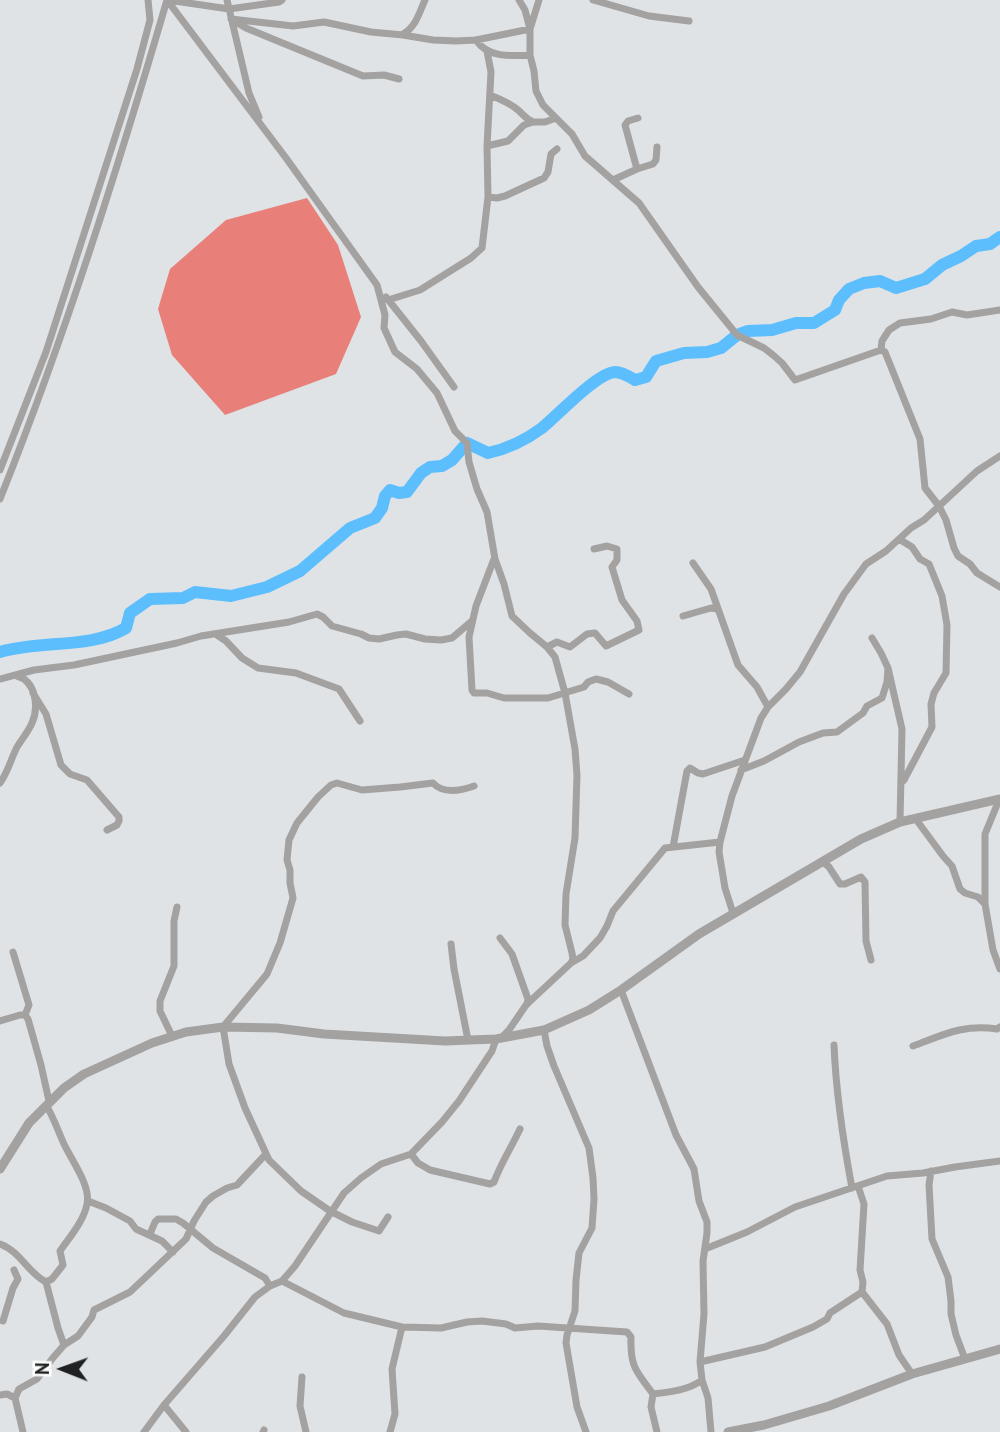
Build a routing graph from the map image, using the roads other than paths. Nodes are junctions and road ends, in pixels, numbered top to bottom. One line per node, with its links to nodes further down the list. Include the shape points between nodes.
1 (148, 0): 35 (street, via 150,20 137,69 46,352)
2 (168, 0): 9 (street); 22 (street); 36 (street, via 88,258)
3 (227, 0): 9 (street)
4 (282, 0): 9 (street)
5 (425, 0): 13 (street, via 416,23)
6 (519, 0): 12 (street)
7 (539, 0): 12 (street)
8 (593, 0): 11 (street, via 649,16)
9 (229, 9): 10 (street)
10 (231, 19): 13 (street, via 293,26 324,22); 17 (street, via 363,76); 22 (street, via 249,93)
11 (689, 21)
12 (530, 29): 14 (street); 16 (street)
13 (403, 35): 14 (street)
14 (476, 40): 15 (street)
15 (487, 51): 16 (street); 18 (street)
16 (530, 55): 19 (street, via 536,92)
17 (399, 79)
18 (490, 95): 21 (street); 23 (street)
19 (556, 118): 21 (street); 27 (street, via 585,156)
20 (638, 118): 26 (street, via 625,125)
21 (533, 122): 23 (street, via 508,141)
22 (263, 127): 29 (street)
23 (487, 146): 28 (street)
24 (657, 147): 26 (street, via 653,164)
25 (557, 149): 28 (street, via 544,178 505,196)
26 (637, 169): 27 (street)
27 (613, 180): 32 (street, via 639,203 737,335 764,348 795,380)
28 (488, 197): 30 (street, via 480,251 420,290)
29 (377, 285): 30 (street); 40 (street, via 384,328 395,352 437,393 454,431 467,443)
30 (388, 300): 33 (street)
31 (1000, 310): 32 (street, via 967,315 952,312 900,323 889,330)
32 (881, 350): 37 (street, via 920,439 925,488)
33 (454, 387)
34 (1000, 456): 37 (street)
35 (0, 470)
36 (0, 499)
37 (939, 506): 38 (street); 42 (street, via 958,556)
38 (899, 539): 55 (street, via 866,564 800,672); 60 (street, via 929,564 947,625 946,673 931,704 932,727)
39 (594, 549): 48 (street, via 617,549 612,568 622,600 639,630 606,646 595,634 587,634 570,647 557,642)
40 (495, 559): 45 (street); 48 (street, via 512,616)
41 (693, 564): 43 (street, via 711,589)
42 (1000, 587)
43 (717, 609): 44 (street); 55 (street, via 738,665)
44 (683, 616)
45 (472, 621): 46 (street, via 452,638 441,640 406,634 369,639 332,626 317,614); 53 (street, via 468,648 474,693 548,698)
46 (216, 634): 50 (street); 56 (street, via 258,668 296,673 339,689)
47 (872, 638): 49 (street)
48 (547, 647): 53 (street, via 559,667)
49 (887, 668): 58 (street, via 882,698 837,732 799,742); 60 (street, via 902,729)
50 (17, 676): 51 (street); 52 (street, via 29,682)
51 (0, 679)
52 (33, 693): 59 (street, via 36,702 31,725); 65 (street, via 46,714 61,765 87,780 118,817 117,825)
53 (565, 693): 54 (street, via 596,679); 76 (street, via 577,775 565,925)
54 (629, 694)
55 (768, 707): 57 (street)
56 (360, 721)
57 (746, 760): 58 (street); 67 (street, via 703,774 690,768 687,771)
58 (741, 770): 66 (street)
59 (0, 783)
60 (901, 783): 64 (street)
61 (474, 786): 82 (street, via 446,790 433,783 362,789 337,783 318,797 289,840 293,898 280,943 267,974)
62 (999, 799): 63 (street); 69 (street, via 985,834)
63 (915, 818): 64 (street); 69 (street, via 952,866 960,889)
64 (900, 822): 68 (street)
65 (107, 830)
66 (720, 842): 67 (street); 71 (street, via 724,888)
67 (673, 847): 76 (street, via 665,848 655,859 613,911 600,938)
68 (823, 862): 71 (street); 75 (street, via 840,884 861,877 865,882 866,942)
69 (985, 904): 77 (street)
70 (177, 907): 85 (street, via 174,965 160,1001)
71 (733, 913): 78 (street)
72 (500, 938): 79 (street, via 512,954 528,999)
73 (451, 944): 87 (street)
74 (13, 952): 80 (street, via 29,1005)
75 (872, 960)
76 (571, 963): 79 (street)
77 (1000, 969)
78 (621, 990): 84 (street); 105 (street, via 676,1135 694,1169 707,1222)
79 (526, 1005): 86 (street)
80 (25, 1015): 81 (street); 90 (street)
81 (0, 1021)
82 (223, 1027): 85 (street); 87 (street); 94 (street, via 229,1064)
83 (1000, 1027): 89 (street, via 960,1029)
84 (544, 1030): 86 (street); 114 (street, via 589,1148 593,1178 592,1228 579,1253 575,1311)
85 (172, 1036): 90 (street, via 84,1074)
86 (499, 1038): 87 (street); 92 (street, via 458,1101)
87 (468, 1040)
88 (834, 1045): 98 (street, via 842,1136)
89 (912, 1046)
90 (48, 1103): 93 (street); 99 (street)
91 (520, 1129): 92 (street, via 490,1184 430,1170)
92 (411, 1154): 100 (street, via 381,1164 361,1178)
93 (3, 1155): 96 (street)
94 (265, 1155): 100 (street, via 301,1191); 102 (street, via 237,1185 206,1202)
95 (1000, 1161): 97 (street)
96 (0, 1170)
97 (931, 1171): 98 (street, via 887,1176); 117 (street, via 932,1239 948,1277 951,1314)
98 (855, 1187): 105 (street, via 795,1207); 111 (street, via 864,1204)
99 (88, 1201): 103 (street); 108 (street, via 60,1251 63,1265)
100 (330, 1211): 101 (street, via 376,1231); 109 (street)
101 (388, 1217)
102 (191, 1229): 103 (street, via 176,1220 158,1219); 106 (street); 110 (street, via 213,1248 265,1278)
103 (150, 1234): 106 (street)
104 (0, 1244): 108 (street)
105 (705, 1249): 118 (street)
106 (173, 1252): 115 (street, via 130,1292 94,1310 78,1336)
107 (14, 1270): 112 (street, via 18,1279)
108 (46, 1282): 115 (street)
109 (282, 1282): 110 (street); 113 (street, via 344,1312)
110 (270, 1286): 125 (street, via 255,1297)
111 (862, 1292): 118 (street, via 813,1327 765,1347); 119 (street, via 887,1324)
112 (4, 1322)
113 (402, 1327): 114 (street, via 441,1328 482,1321 515,1328); 130 (street, via 392,1369 395,1414)
114 (569, 1328): 122 (street, via 627,1332 632,1364); 131 (street, via 566,1343 577,1408)
115 (64, 1345): 124 (street)
116 (1000, 1349): 117 (street)
117 (965, 1359): 119 (street)
118 (700, 1362): 121 (street)
119 (912, 1374): 134 (street, via 830,1406)
120 (302, 1377): 129 (street, via 300,1406)
121 (702, 1380): 122 (street, via 693,1387); 133 (street)
122 (653, 1394): 132 (street)
123 (0, 1395): 124 (street)
124 (15, 1398): 126 (street)
125 (164, 1405): 127 (street); 128 (street)
126 (23, 1432)
127 (144, 1432)
128 (186, 1432)
129 (306, 1432)
130 (390, 1432)
131 (586, 1432)
132 (657, 1432)
133 (711, 1432)
134 (728, 1432)

